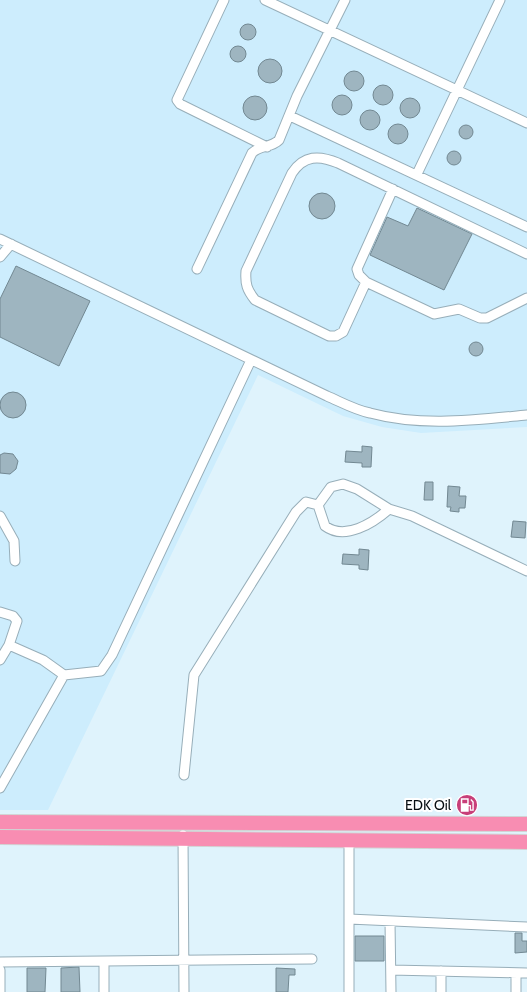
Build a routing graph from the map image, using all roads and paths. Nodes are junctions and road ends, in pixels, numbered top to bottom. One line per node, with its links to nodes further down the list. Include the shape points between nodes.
1 (224, 0): 9 (street, via 177,100)
2 (265, 0): 5 (street)
3 (345, 0): 5 (street)
4 (500, 0): 6 (street)
5 (331, 31): 6 (street); 7 (street)
6 (457, 90): 8 (street); 10 (street)
7 (290, 116): 9 (street, via 278,140); 10 (street)
8 (527, 123)
9 (267, 147): 17 (street, via 252,153)
10 (417, 174): 12 (street)
11 (393, 189): 15 (street); 18 (street, via 357,269); 18 (street, via 322,157 298,163 246,271 246,286 256,300 329,336 343,332)
12 (527, 227)
13 (0, 239): 14 (street)
14 (10, 244): 16 (street); 20 (street)
15 (527, 254)
16 (0, 258)
17 (197, 269)
18 (366, 282): 19 (street, via 434,314 459,309 487,318)
19 (527, 298)
20 (252, 360): 21 (street, via 335,400 388,418 436,422); 30 (street, via 112,655 101,671)
21 (527, 415)
22 (318, 505): 23 (street, via 331,487 343,484); 23 (street, via 325,526 339,532 368,524); 31 (street, via 306,502 296,512 194,675)
23 (389, 509): 26 (street, via 412,516)
24 (0, 516): 25 (street, via 14,541)
25 (15, 561)
26 (527, 571)
27 (0, 612): 28 (street, via 13,616 17,622)
28 (8, 645): 29 (street); 30 (street, via 43,660)
29 (0, 660)
30 (64, 675): 32 (street)
31 (184, 775)
32 (0, 788)
33 (0, 822): 34 (highway)
34 (184, 824): 35 (highway); 37 (street)
35 (527, 824)
36 (0, 837): 37 (highway)
37 (183, 838): 38 (highway); 44 (street)
38 (348, 839): 39 (highway); 40 (street)
39 (527, 842)
40 (349, 920): 41 (street); 55 (street)
41 (390, 921): 42 (street); 48 (street)
42 (527, 927)
43 (104, 960): 44 (street); 46 (street); 53 (street)
44 (184, 960): 45 (street); 54 (street)
45 (312, 960)
46 (0, 962)
47 (0, 970): 52 (street)
48 (390, 970): 49 (street); 56 (street)
49 (441, 971): 50 (street); 57 (street)
50 (516, 973): 51 (street); 58 (street)
51 (527, 973)
52 (0, 992)
53 (104, 992)
54 (184, 992)
55 (349, 992)
56 (391, 992)
57 (441, 992)
58 (516, 992)

